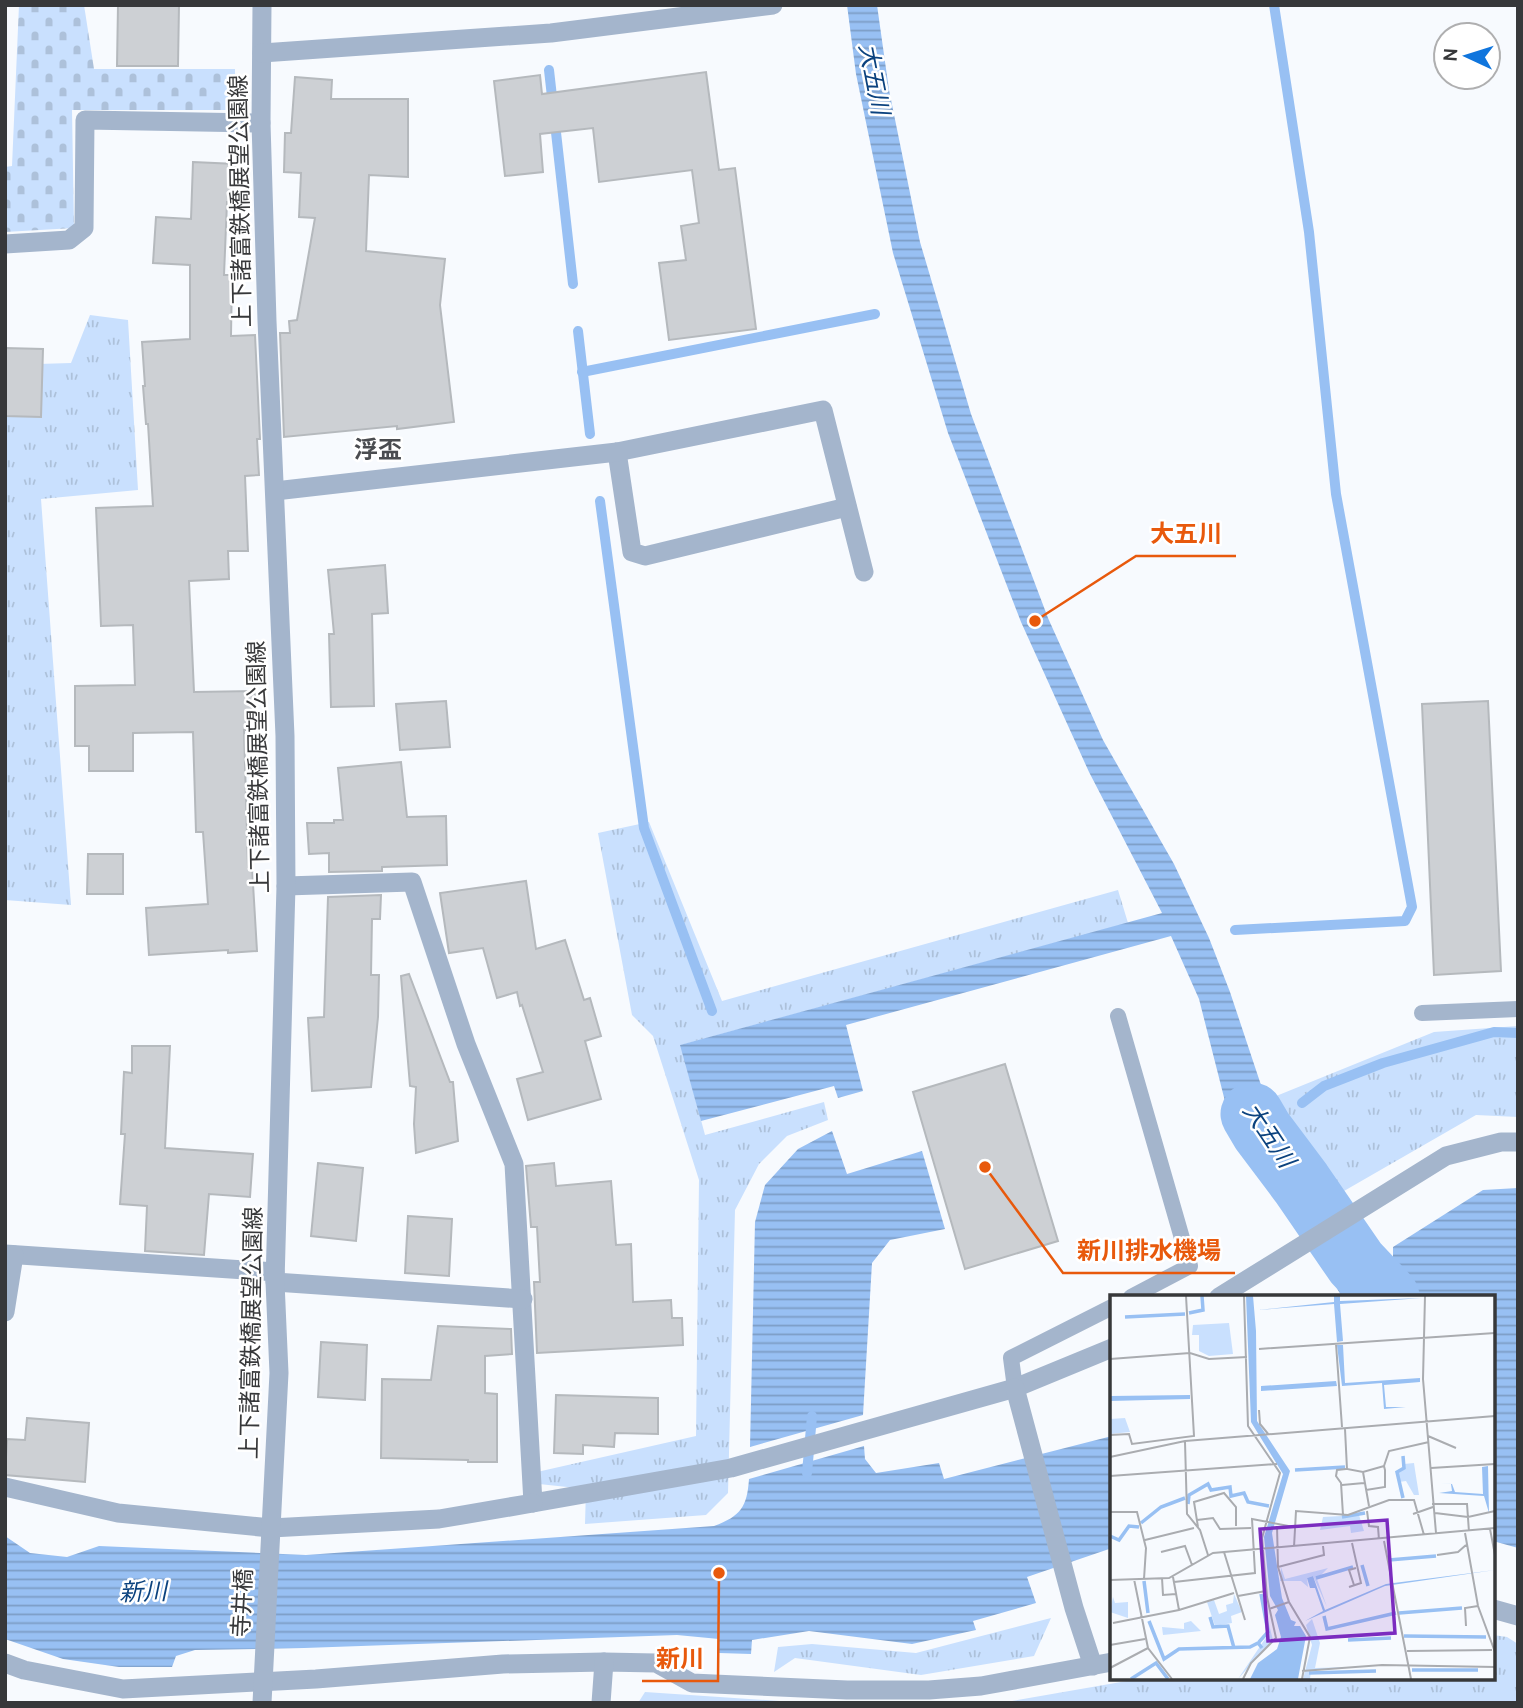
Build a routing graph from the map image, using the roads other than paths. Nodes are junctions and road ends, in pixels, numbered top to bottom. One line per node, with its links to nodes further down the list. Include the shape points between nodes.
1 (262, 5): 3 (street, 上下諸富鉄橋展望公園線)
2 (773, 5): 3 (street, via 551,33)
3 (262, 53): 4 (street, 上下諸富鉄橋展望公園線)
4 (261, 123): 5 (street, via 85,120 85,228 69,240); 7 (street, 上下諸富鉄橋展望公園線)
5 (5, 244)
6 (617, 452): 7 (street); 8 (street, via 823,410); 8 (street, via 632,551 645,556)
7 (275, 491): 10 (street, 上下諸富鉄橋展望公園線)
8 (848, 507): 9 (street)
9 (864, 572)
10 (286, 886): 16 (street, 上下諸富鉄橋展望公園線); 19 (street, via 412,882 466,1044 514,1164)
11 (1518, 1009): 12 (lane)
12 (1422, 1013)
13 (1118, 1016): 17 (lane, via 1191,1266)
14 (1518, 1142): 18 (street, via 1446,1156)
15 (10, 1254): 16 (street); 21 (street)
16 (275, 1277): 19 (street); 26 (street, 上下諸富鉄橋展望公園線, via 279,1373)
17 (1135, 1295)
18 (1222, 1295)
19 (523, 1299): 25 (street)
20 (1110, 1308): 23 (lane, via 1011,1358)
21 (5, 1312)
22 (1110, 1349): 23 (street)
23 (1015, 1388): 25 (street, via 731,1468); 31 (street, via 1074,1608)
24 (5, 1488): 26 (street, via 118,1513)
25 (533, 1503): 26 (street, via 439,1520)
26 (271, 1528): 32 (street, 寺井橋)
27 (1495, 1610): 28 (street)
28 (1518, 1616)
29 (604, 1662): 32 (street, via 503,1664); 33 (street, via 656,1663 692,1683); 35 (street)
30 (5, 1663): 32 (street, via 123,1689)
31 (1102, 1664): 33 (street, via 981,1686)
32 (263, 1681): 34 (street)
33 (846, 1696)
34 (262, 1703)
35 (601, 1703)

